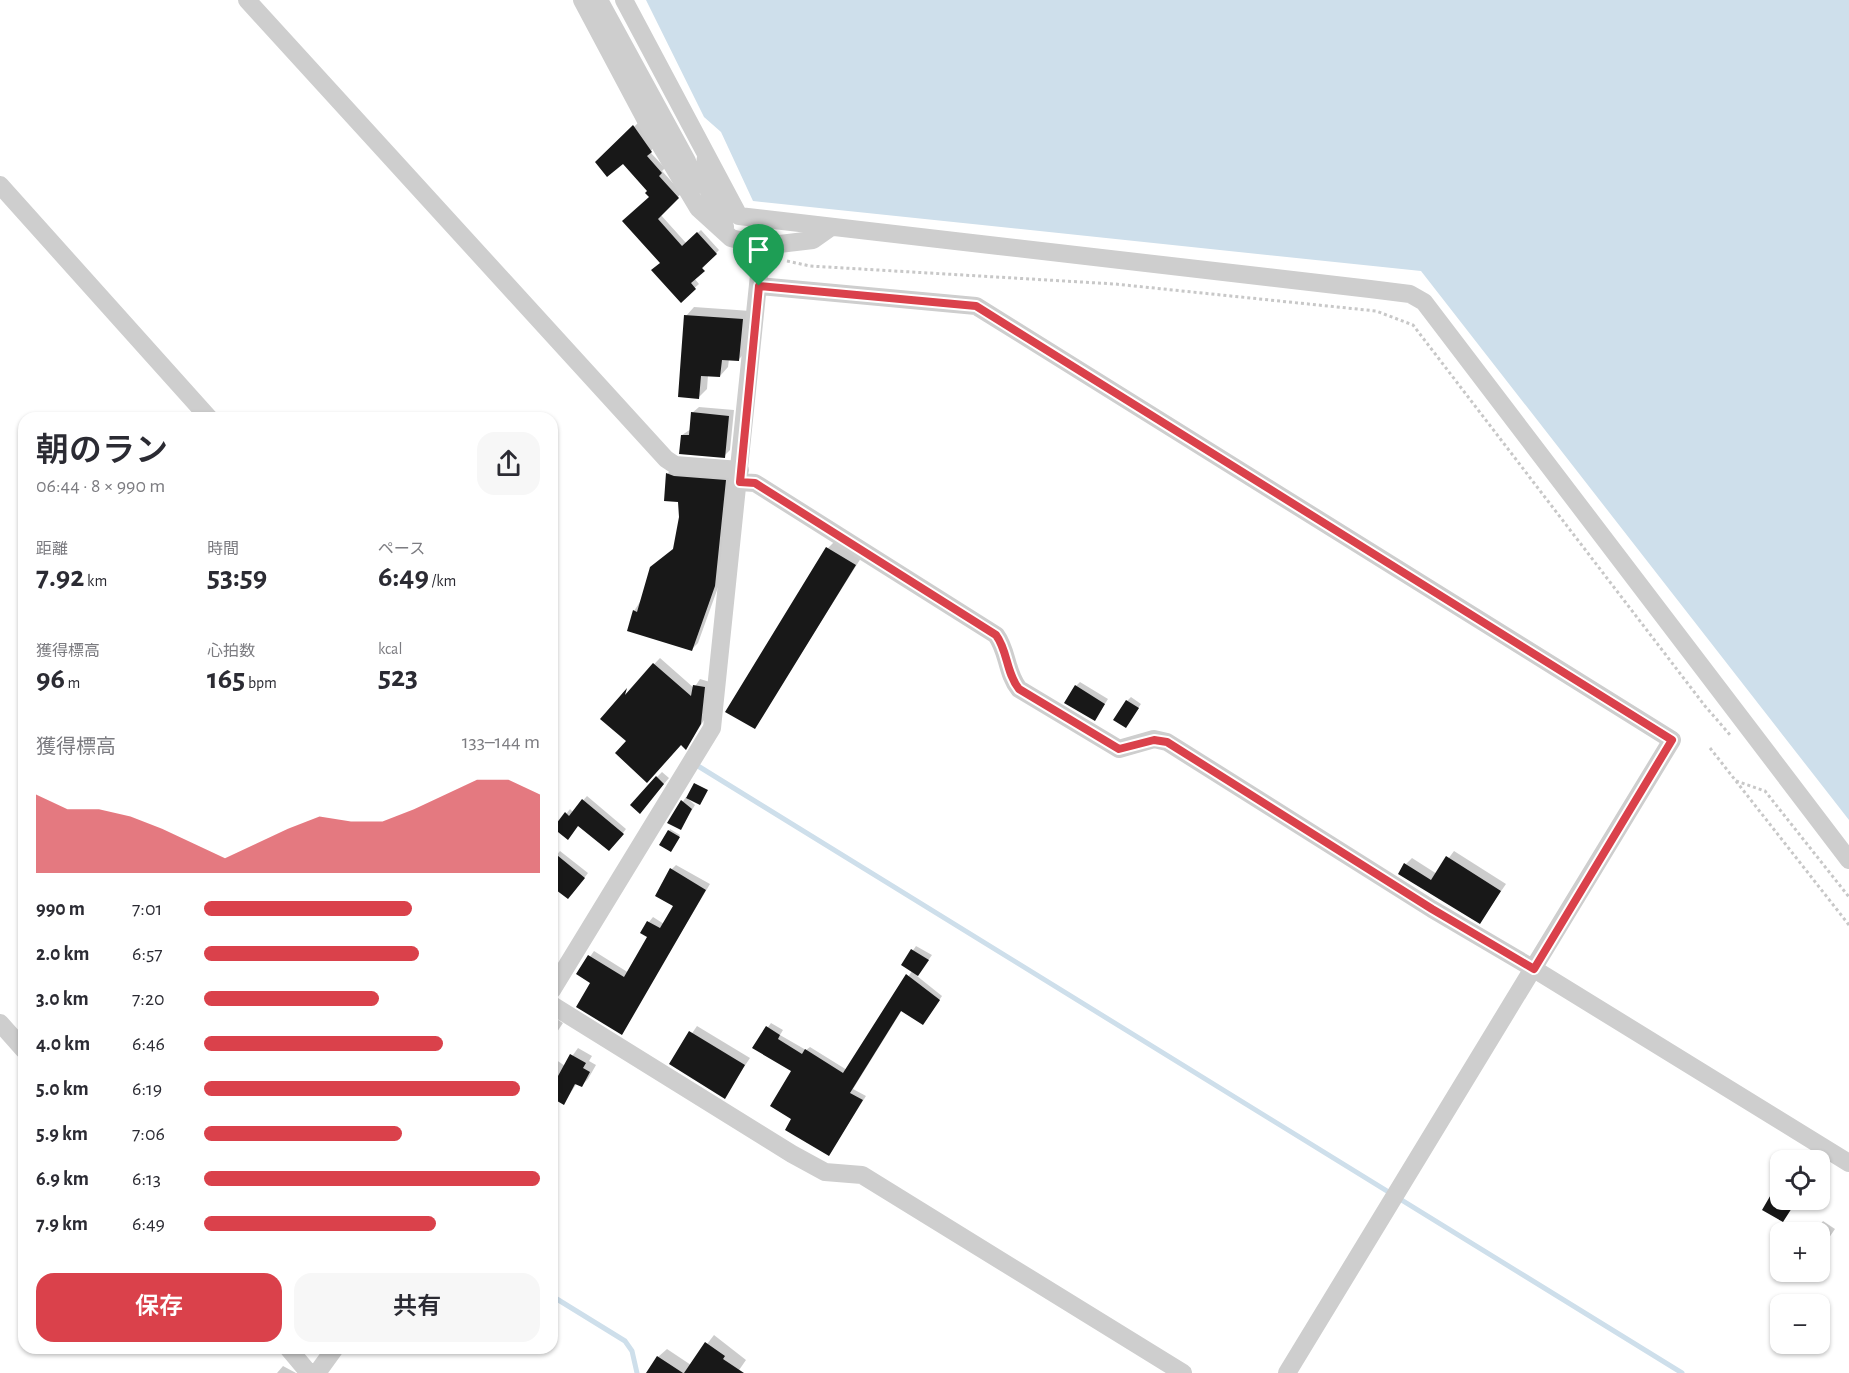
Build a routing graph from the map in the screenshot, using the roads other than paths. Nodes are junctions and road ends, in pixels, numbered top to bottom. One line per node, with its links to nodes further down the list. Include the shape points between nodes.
1 (247, 0): 12 (street, via 666,459 675,465)
2 (582, 0): 7 (street)
3 (599, 0): 7 (street, via 687,161)
4 (624, 0): 5 (street)
5 (706, 156): 8 (street, via 739,216); 9 (street, via 703,178)
6 (0, 185): 11 (street)
7 (698, 208): 9 (street)
8 (830, 228): 10 (street); 13 (street, via 1370,289 1410,294 1424,302)
9 (731, 238): 10 (street)
10 (760, 266): 12 (street); 14 (street, via 976,306 1672,740)
11 (204, 412)
12 (740, 476): 14 (street, via 996,635 1002,643 1011,680 1019,689 1119,749 1154,740 1167,742); 15 (street, via 712,728)
13 (1849, 860)
14 (1534, 969): 19 (street); 25 (street)
15 (558, 980)
16 (558, 1009): 24 (street, via 792,1154 825,1172 862,1175)
17 (0, 1023): 18 (street)
18 (18, 1043)
19 (1849, 1163)
20 (293, 1354): 22 (street)
21 (331, 1354): 23 (street)
22 (309, 1373)
23 (317, 1373)
24 (1183, 1373)
25 (1287, 1373)

